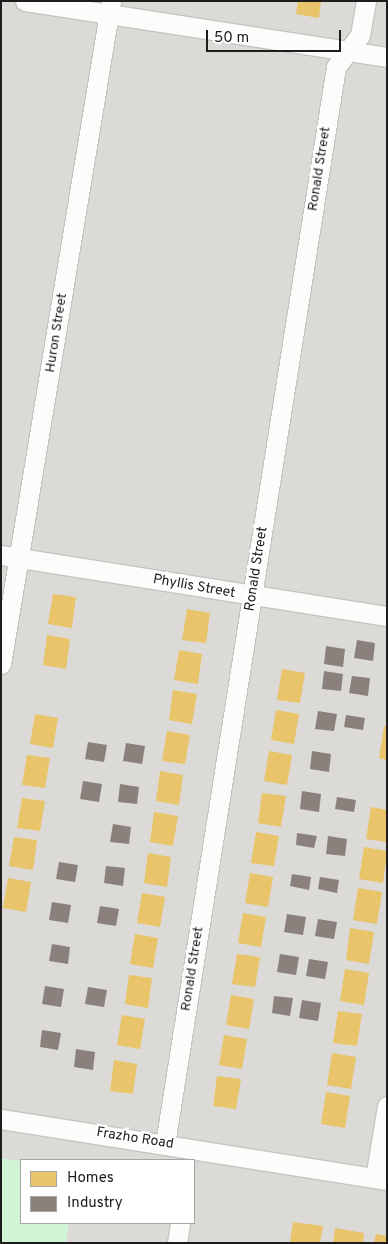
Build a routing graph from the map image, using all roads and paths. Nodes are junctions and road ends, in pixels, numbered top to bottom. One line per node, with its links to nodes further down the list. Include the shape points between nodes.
1 (25, 1): 3 (street)
2 (366, 1): 4 (street, Ronald Street, via 360,35)
3 (110, 8): 4 (street); 6 (street, Huron Street)
4 (348, 50): 5 (street); 7 (street, Ronald Street, via 336,66)
5 (387, 57)
6 (10, 556): 7 (street, Phyllis Street); 9 (street, Huron Street)
7 (252, 597): 8 (street, Phyllis Street); 12 (street, Ronald Street)
8 (387, 616)
9 (1, 664)
10 (387, 1106): 14 (street)
11 (1, 1119): 12 (street, Frazho Road)
12 (165, 1144): 13 (street, Frazho Road)
13 (192, 1154): 14 (street, Frazho Road)
14 (381, 1179)
15 (180, 1224): 16 (street)
16 (177, 1243)

